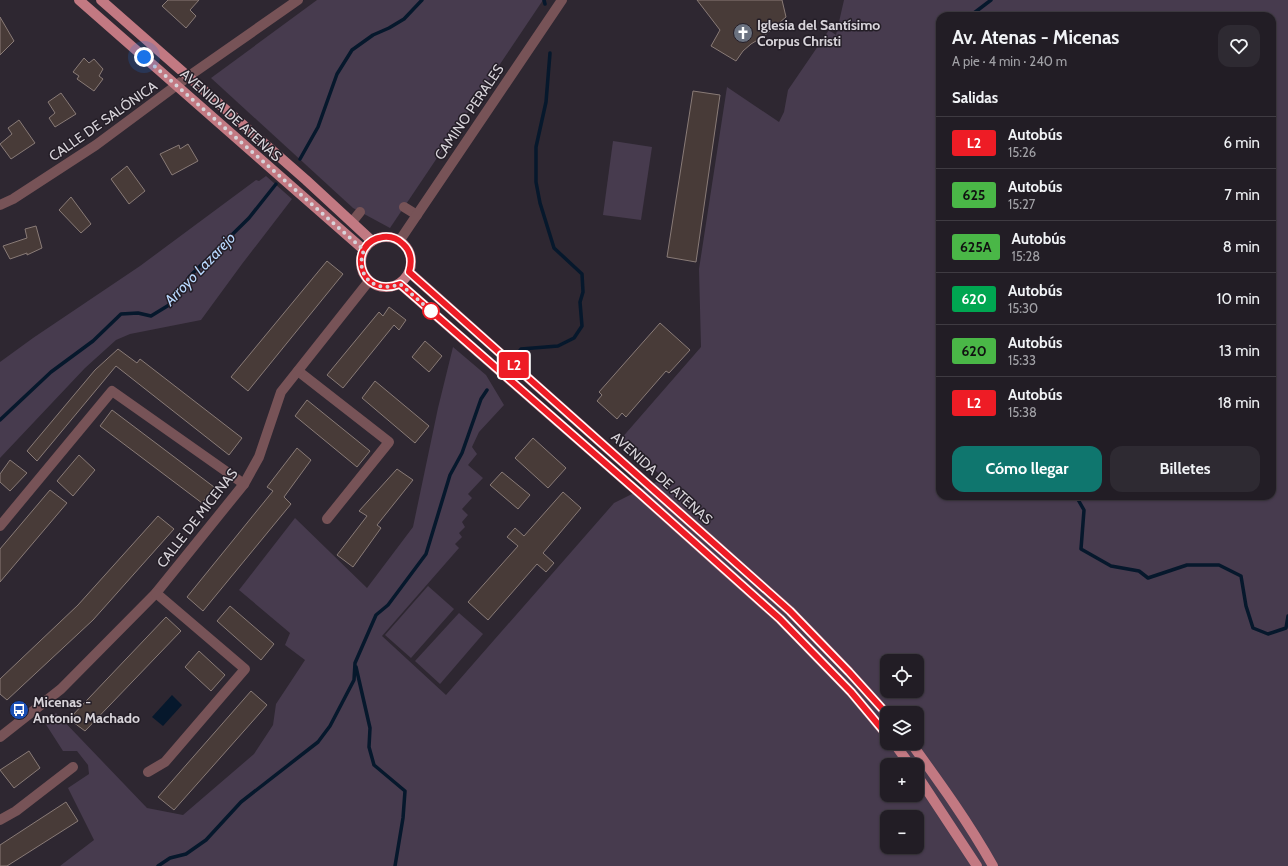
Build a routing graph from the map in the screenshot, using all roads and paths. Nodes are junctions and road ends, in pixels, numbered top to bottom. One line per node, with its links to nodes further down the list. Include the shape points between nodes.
1 (79, 0): 6 (main road, AVENIDA DE ATENAS)
2 (101, 0): 5 (main road, AVENIDA DE ATENAS)
3 (298, 0): 5 (street, CALLE DE SALÓNICA)
4 (562, 0): 10 (street, CAMINO PERALES)
5 (189, 76): 6 (street, CALLE DE SALÓNICA); 11 (main road, AVENIDA DE ATENAS)
6 (177, 86): 7 (street, CALLE DE SALÓNICA, via 96,145); 14 (main road, AVENIDA DE ATENAS)
7 (0, 205)
8 (404, 207): 10 (street)
9 (360, 212): 11 (street)
10 (417, 215): 13 (street, CAMINO PERALES)
11 (352, 222): 12 (main road, AVENIDA DE ATENAS)
12 (372, 240): 13 (main road, via 386,237); 14 (main road)
13 (400, 240): 15 (main road, via 410,254)
14 (364, 250): 16 (main road, via 362,270)
15 (409, 272): 17 (main road); 23 (main road, AVENIDA DE ATENAS, via 790,611)
16 (369, 281): 17 (main road, via 384,287); 18 (street, CALLE DE MICENAS)
17 (400, 284): 24 (main road, AVENIDA DE ATENAS, via 780,619 851,692)
18 (298, 371): 19 (street, CALLE DE MICENAS, via 281,392 259,457); 20 (street, via 388,442)
19 (244, 484): 21 (street, via 112,391); 22 (street, CALLE DE MICENAS)
20 (327, 519)
21 (0, 526)
22 (156, 592): 25 (street, CALLE DE MICENAS, via 61,689); 28 (street, via 245,669 165,762)
23 (880, 706)
24 (880, 727)
25 (0, 737)
26 (916, 750): 32 (main road, via 980,842)
27 (73, 767): 30 (street)
28 (148, 772)
29 (924, 786): 31 (main road)
30 (0, 820)
31 (977, 866)
32 (993, 866)

